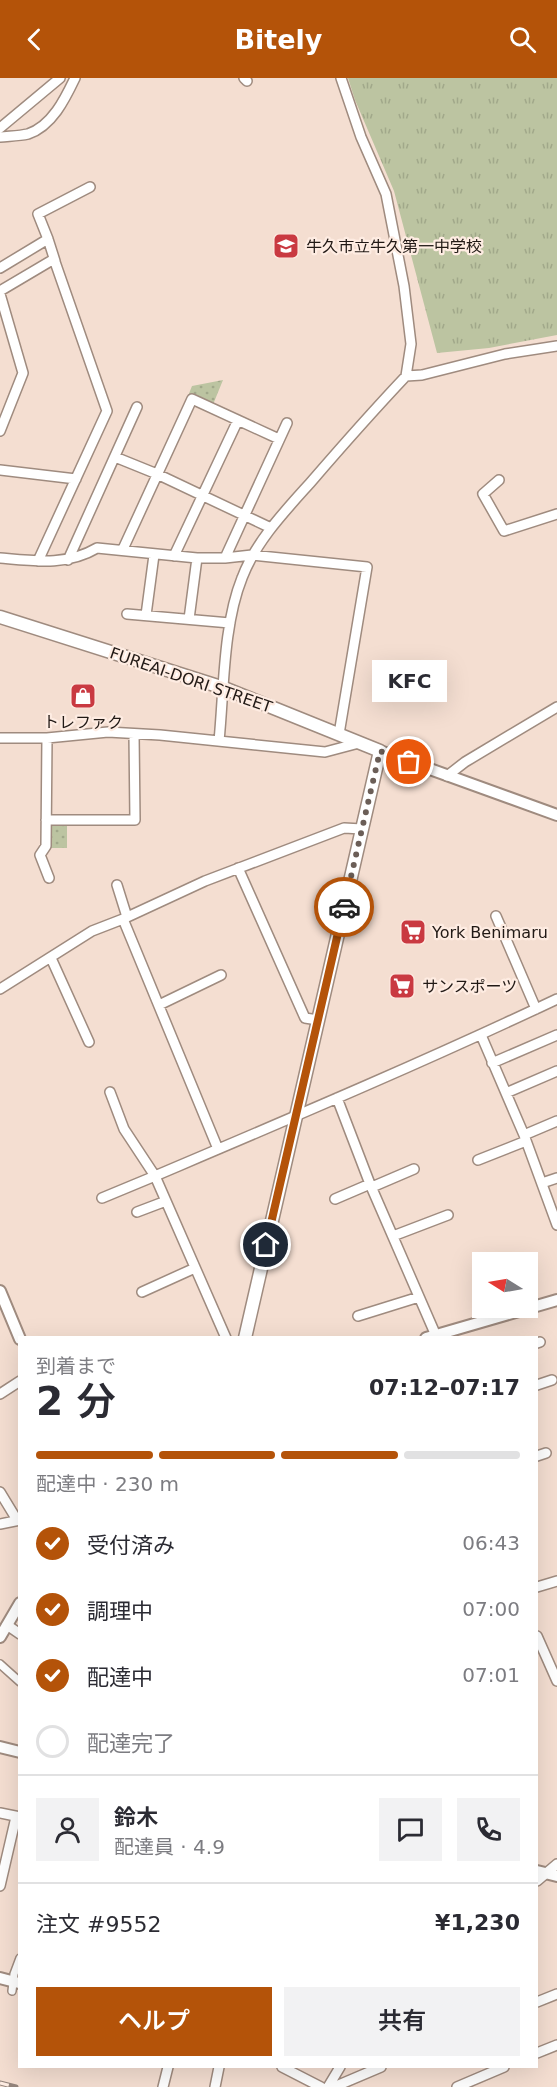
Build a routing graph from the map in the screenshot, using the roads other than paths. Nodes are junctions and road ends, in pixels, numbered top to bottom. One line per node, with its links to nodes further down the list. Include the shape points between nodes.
1 (60, 78): 4 (street)
2 (75, 78): 5 (street, via 61,107 38,130)
3 (341, 78): 12 (street, via 386,194 411,345)
4 (0, 128)
5 (0, 137)
6 (90, 187): 7 (street, via 38,214)
7 (48, 239): 8 (street); 9 (street)
8 (55, 261): 10 (street); 21 (street, via 107,411)
9 (0, 268)
10 (0, 292): 16 (street, via 23,374)
11 (557, 346): 12 (street)
12 (406, 376): 26 (street)
13 (137, 406): 18 (street)
14 (238, 420): 17 (street); 20 (street, via 192,399); 23 (street)
15 (288, 423): 17 (street)
16 (0, 431)
17 (279, 439): 25 (street)
18 (115, 457): 20 (street); 34 (street)
19 (0, 470): 21 (street)
20 (157, 474): 23 (street); 27 (street)
21 (76, 479): 35 (street)
22 (499, 480): 24 (street, via 483,494 504,531)
23 (203, 495): 25 (street); 30 (street)
24 (557, 514)
25 (246, 516): 26 (street); 33 (street)
26 (271, 528): 29 (street)
27 (123, 549): 28 (street); 34 (street, via 97,548)
28 (154, 555): 30 (street); 37 (street)
29 (252, 555): 33 (street); 40 (street, via 241,580); 44 (street, via 367,567)
30 (174, 556): 32 (street)
31 (0, 558): 35 (street)
32 (197, 558): 33 (street); 39 (street)
33 (225, 558)
34 (68, 560): 35 (street)
35 (38, 561)
36 (127, 614): 37 (street)
37 (146, 615): 39 (street)
38 (0, 617): 41 (main road, FUREAI-DORI STREET)
39 (189, 619): 40 (street)
40 (231, 623): 41 (street)
41 (224, 688): 44 (main road, FUREAI-DORI STREET); 47 (street)
42 (557, 707): 50 (street)
43 (134, 734): 46 (street, via 108,732); 47 (street); 52 (street, via 135,820)
44 (339, 734): 48 (main road, FUREAI-DORI STREET)
45 (0, 738): 46 (street)
46 (48, 738): 52 (street)
47 (219, 741): 48 (street, via 325,752)
48 (359, 743): 49 (main road, FUREAI-DORI STREET)
49 (380, 751): 50 (street); 53 (main road)
50 (447, 776): 51 (street)
51 (557, 815)
52 (46, 820): 55 (street, via 46,846 40,855)
53 (362, 829): 54 (street, via 344,828); 65 (main road)
54 (238, 868): 58 (street); 65 (street, via 305,1018)
55 (49, 878)
56 (117, 885): 58 (street)
57 (496, 916): 64 (street)
58 (125, 918): 59 (street, via 92,931); 63 (street)
59 (51, 958): 61 (street); 68 (street)
60 (221, 975): 63 (street)
61 (0, 989)
62 (557, 999): 64 (street)
63 (159, 1005): 77 (street)
64 (536, 1009): 66 (street)
65 (318, 1020): 74 (main road)
66 (481, 1035): 69 (street); 73 (street)
67 (557, 1035): 69 (street)
68 (89, 1042)
69 (492, 1063): 72 (street)
70 (557, 1071): 72 (street)
71 (110, 1092): 80 (street, via 124,1129)
72 (506, 1093): 76 (street)
73 (337, 1098): 74 (street); 83 (street)
74 (296, 1117): 77 (street); 99 (main road)
75 (557, 1121): 76 (street)
76 (525, 1138): 78 (street); 82 (street)
77 (218, 1149): 80 (street)
78 (478, 1160)
79 (414, 1168): 83 (street)
80 (154, 1176): 84 (street); 86 (street)
81 (557, 1178): 82 (street)
82 (542, 1183): 89 (street)
83 (371, 1186): 85 (street); 90 (street)
84 (102, 1198)
85 (335, 1199)
86 (166, 1201): 87 (street); 91 (street)
87 (137, 1212)
88 (448, 1215): 90 (street)
89 (557, 1225)
90 (393, 1236): 94 (street)
91 (195, 1268): 93 (street); 98 (street)
92 (0, 1291): 97 (street)
93 (142, 1292)
94 (419, 1297): 96 (street); 100 (street)
95 (557, 1300): 101 (street)
96 (358, 1316)
97 (19, 1336)
98 (225, 1336)
99 (245, 1336)
100 (433, 1336)
101 (436, 1336)
102 (552, 1380): 104 (street)
103 (18, 1383): 105 (street)
104 (538, 1385)
105 (0, 1394)
106 (0, 1492): 107 (street)
107 (18, 1520): 108 (street)
108 (0, 1524)
109 (557, 1581): 110 (street)
110 (538, 1587)
111 (18, 1606): 112 (street)
112 (7, 1625): 113 (street); 114 (street)
113 (18, 1633)
114 (0, 1637)
115 (538, 1638): 118 (street)
116 (0, 1664): 117 (street)
117 (18, 1680)
118 (557, 1681)
119 (0, 1747): 120 (street)
120 (18, 1752)
121 (0, 1813): 122 (street)
122 (18, 1817): 125 (street)
123 (557, 1864): 124 (street)
124 (544, 1875)
125 (0, 1886)
126 (18, 1967): 128 (street)
127 (0, 1978): 128 (street)
128 (14, 1985)
129 (557, 1994): 130 (street)
130 (538, 2002)
131 (557, 2045): 132 (street)
132 (538, 2053)
133 (168, 2068): 139 (street)
134 (219, 2068): 140 (street)
135 (284, 2068): 141 (street)
136 (339, 2068): 142 (street)
137 (379, 2068): 143 (street)
138 (502, 2068): 144 (street)
139 (163, 2087)
140 (216, 2087)
141 (321, 2087)
142 (328, 2087)
143 (334, 2087)
144 (457, 2087)

